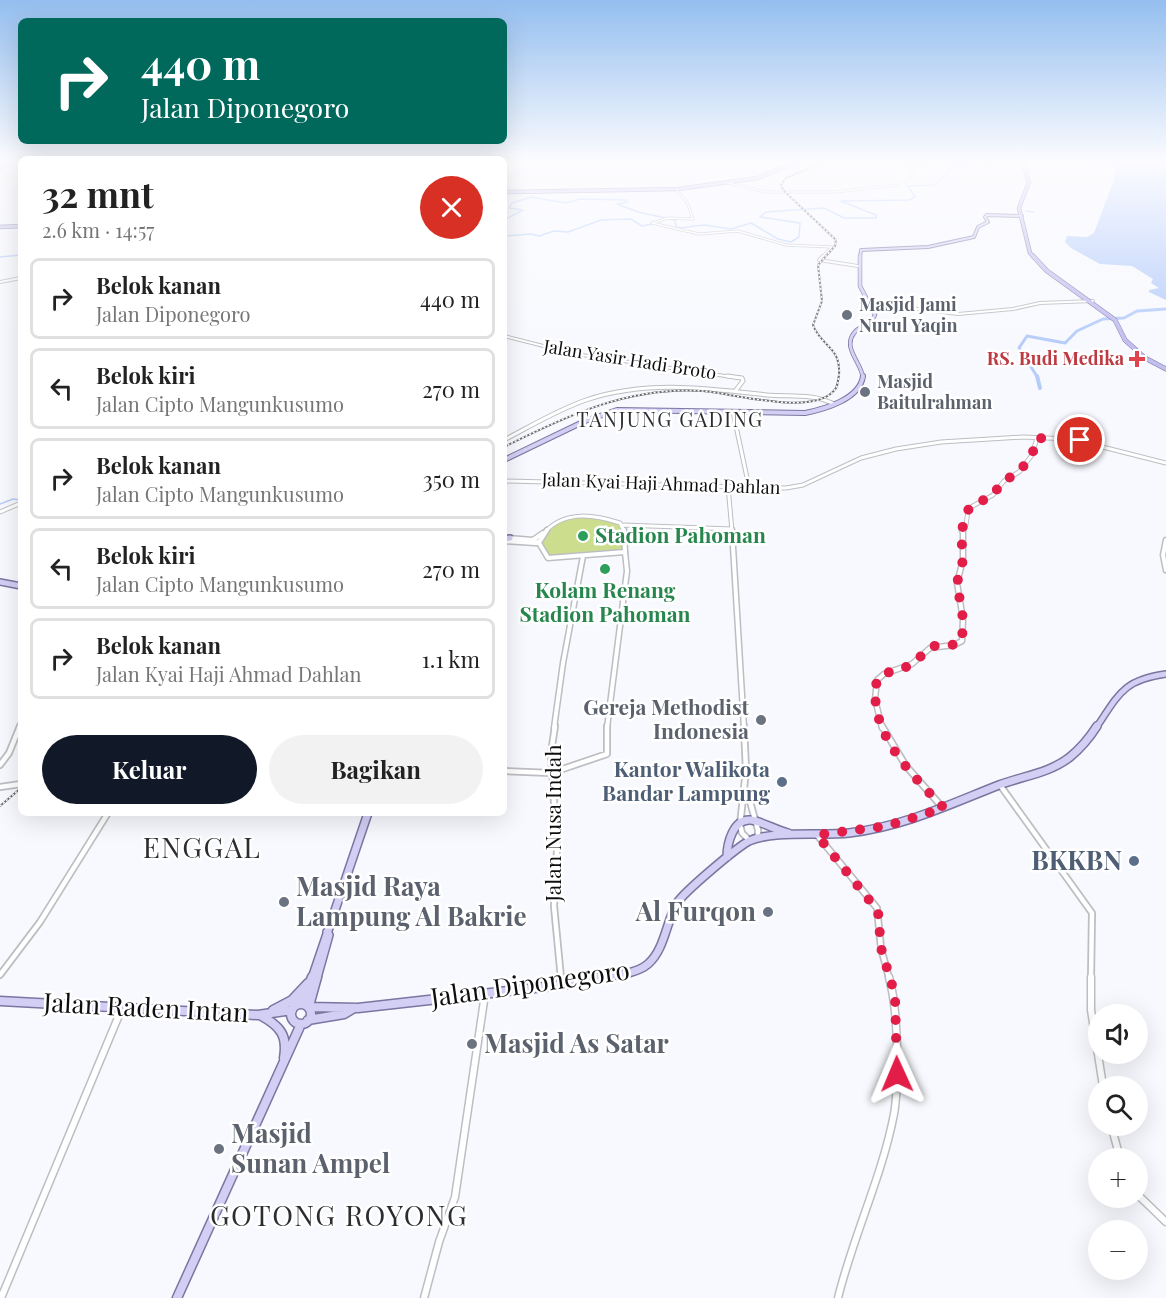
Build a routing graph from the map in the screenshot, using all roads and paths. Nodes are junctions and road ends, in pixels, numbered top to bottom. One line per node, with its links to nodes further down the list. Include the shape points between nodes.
1 (653, 223): 6 (street, via 699,234 738,231 786,245 832,247 819,260)
2 (987, 223): 6 (main road, via 966,240 913,249 864,249 860,251)
3 (1022, 223): 9 (highway, via 1033,257)
4 (0, 227): 5 (highway)
5 (18, 227)
6 (858, 266): 10 (main road, via 862,290)
7 (18, 279): 8 (street)
8 (0, 282)
9 (1092, 301): 10 (street, via 1040,303 958,314); 12 (highway, via 1114,318 1125,338 1146,359)
10 (869, 303): 14 (main road, via 875,312 874,319 851,339 851,352 862,372 862,381 854,393)
11 (507, 337): 13 (street, Jalan Yasir Hadi Broto, via 575,354 742,378)
12 (1166, 369)
13 (736, 390): 14 (street, via 782,397 818,396); 17 (street, via 675,385 615,392 581,402)
14 (834, 404): 15 (main road, via 805,413)
15 (733, 412): 18 (main road, via 617,410); 22 (street)
16 (1037, 438): 19 (street, Jalan Kyai Haji Ahmad Dahlan, via 1078,440); 22 (street, Jalan Kyai Haji Ahmad Dahlan, via 900,448 857,460 795,487); 46 (street, via 1032,455 1019,472 969,510 961,532 963,560 957,583 962,641 957,645 930,647 915,662 877,680 879,720 892,746 904,765)
17 (507, 439)
18 (507, 459)
19 (1166, 463)
20 (507, 481): 21 (street, Jalan Kyai Haji Ahmad Dahlan)
21 (728, 486): 22 (street, Jalan Kyai Haji Ahmad Dahlan); 26 (street)
22 (749, 486)
23 (18, 505): 24 (street)
24 (0, 512)
25 (621, 524): 26 (street); 27 (street, via 602,517 576,516 554,523); 32 (street)
26 (732, 529): 45 (street)
27 (543, 533): 28 (street, via 533,540); 31 (street)
28 (507, 540)
29 (507, 540): 31 (street)
30 (1166, 540): 34 (street, via 1162,555)
31 (535, 543): 33 (street, via 539,543 548,558)
32 (625, 552): 33 (street); 41 (street, via 627,571 608,713 607,754)
33 (583, 556): 41 (street, Jalan Nusa Indah, via 563,663)
34 (1166, 570)
35 (0, 580): 36 (main road)
36 (18, 583)
37 (1166, 674): 43 (main road, Jalan Diponegoro, via 1143,677 1123,689 1093,734 1070,757 1052,768)
38 (18, 731): 39 (street)
39 (0, 765)
40 (507, 771): 41 (street)
41 (551, 773): 59 (street, Jalan Nusa Indah, via 557,850 554,906)
42 (18, 784): 44 (street)
43 (999, 785): 46 (main road, Jalan Diponegoro); 69 (street, via 1092,913 1091,1010)
44 (0, 787)
45 (746, 787): 49 (street); 50 (street)
46 (944, 808): 52 (main road, Jalan Diponegoro, via 887,826)
47 (106, 816): 57 (street, via 40,922)
48 (367, 816): 56 (main road)
49 (755, 819): 50 (main road); 51 (main road); 53 (street)
50 (740, 822): 54 (street); 55 (main road, via 728,840)
51 (792, 835): 52 (main road, Jalan Diponegoro); 53 (main road, Jalan Diponegoro)
52 (817, 835): 75 (street, via 877,908 881,948 896,1002 894,1113)
53 (758, 838): 54 (main road, Jalan Diponegoro)
54 (750, 841): 55 (main road, Jalan Diponegoro)
55 (727, 857): 59 (main road, Jalan Diponegoro, via 678,902 662,942 648,964 635,971)
56 (327, 933): 58 (main road); 62 (main road)
57 (0, 975)
58 (312, 978): 64 (main road); 66 (main road, via 292,1000)
59 (562, 985): 60 (main road, Jalan Diponegoro)
60 (485, 993): 65 (main road, Jalan Diponegoro); 74 (street, via 455,1197)
61 (0, 1001): 63 (main road, Jalan Raden Intan)
62 (310, 1006): 64 (main road, Jalan Raden Intan); 65 (main road, Jalan Diponegoro); 67 (main road)
63 (122, 1007): 66 (main road, Jalan Raden Intan); 72 (street)
64 (296, 1007): 66 (main road, Jalan Raden Intan); 67 (main road, via 291,1020 295,1024)
65 (354, 1008): 67 (main road, Jalan Diponegoro, via 344,1014)
66 (261, 1014): 68 (main road, via 285,1034)
67 (304, 1022): 68 (main road)
68 (280, 1072): 73 (main road)
69 (1101, 1076)
70 (1148, 1205): 71 (street)
71 (1166, 1222)
72 (1, 1298)
73 (177, 1298)
74 (424, 1298)
75 (838, 1298)

